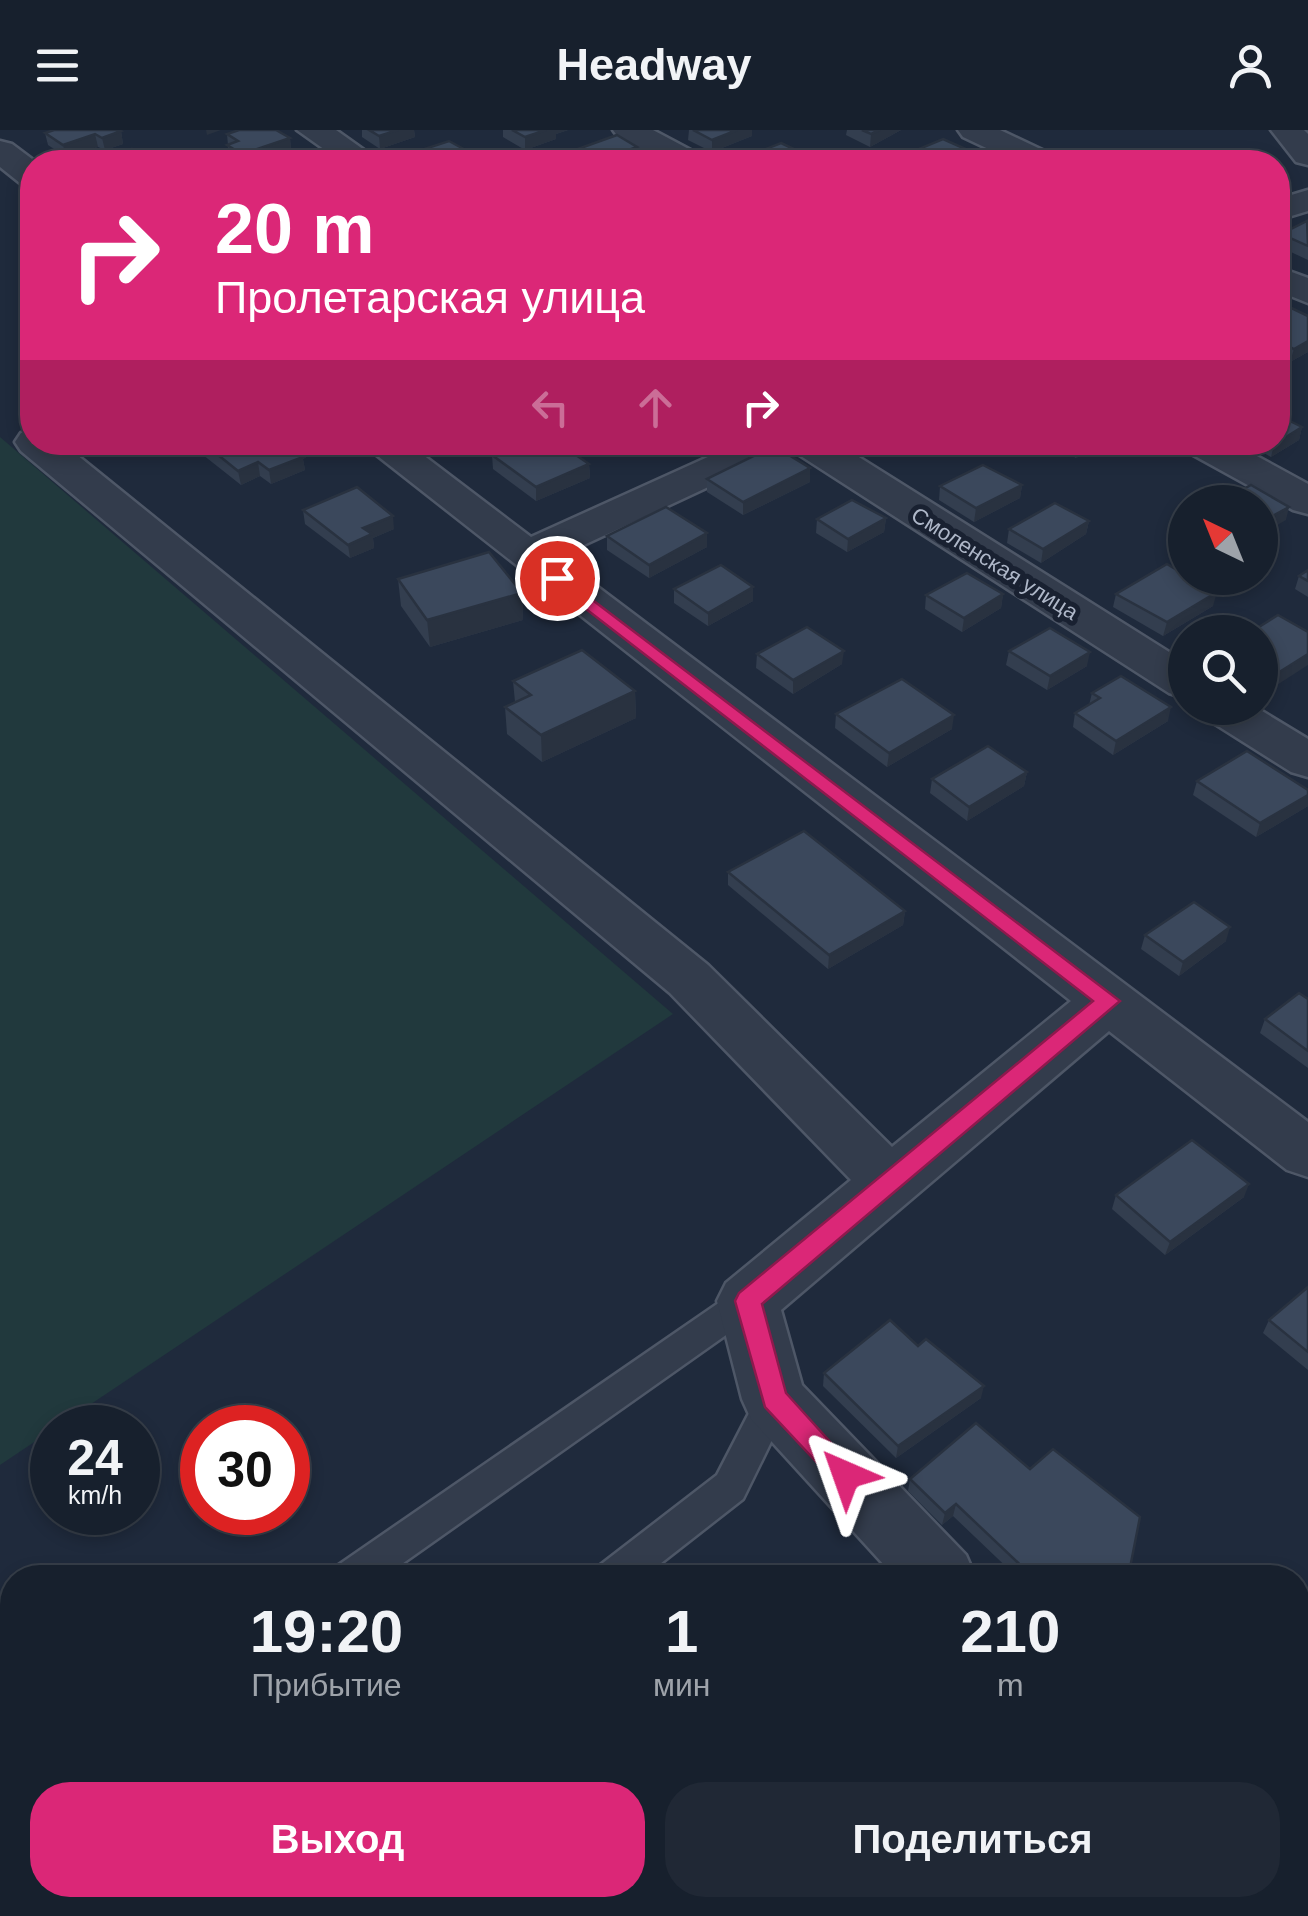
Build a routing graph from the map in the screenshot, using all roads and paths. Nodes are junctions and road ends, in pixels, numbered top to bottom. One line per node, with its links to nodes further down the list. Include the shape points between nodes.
1 (313, 130): 5 (street)
2 (629, 130): 6 (street)
3 (974, 130): 7 (street)
4 (1287, 130): 9 (street)
5 (345, 150)
6 (666, 150)
7 (1016, 150)
8 (0, 151): 10 (street)
9 (1308, 155)
10 (20, 167)
11 (50, 455): 23 (street, via 689,979)
12 (397, 455): 17 (street)
13 (746, 455): 17 (street)
14 (826, 455): 18 (street, Смоленская улица)
15 (1224, 455): 16 (street)
16 (1308, 501)
17 (526, 555): 21 (street)
18 (1168, 672)
19 (1251, 725): 20 (street)
20 (1308, 761)
21 (1108, 1001): 22 (street); 23 (street)
22 (1308, 1154)
23 (890, 1182): 24 (street)
24 (748, 1301): 25 (street); 26 (lane)
25 (774, 1398): 27 (lane, via 730,1488); 28 (street)
26 (369, 1565)
27 (629, 1565)
28 (930, 1565)

